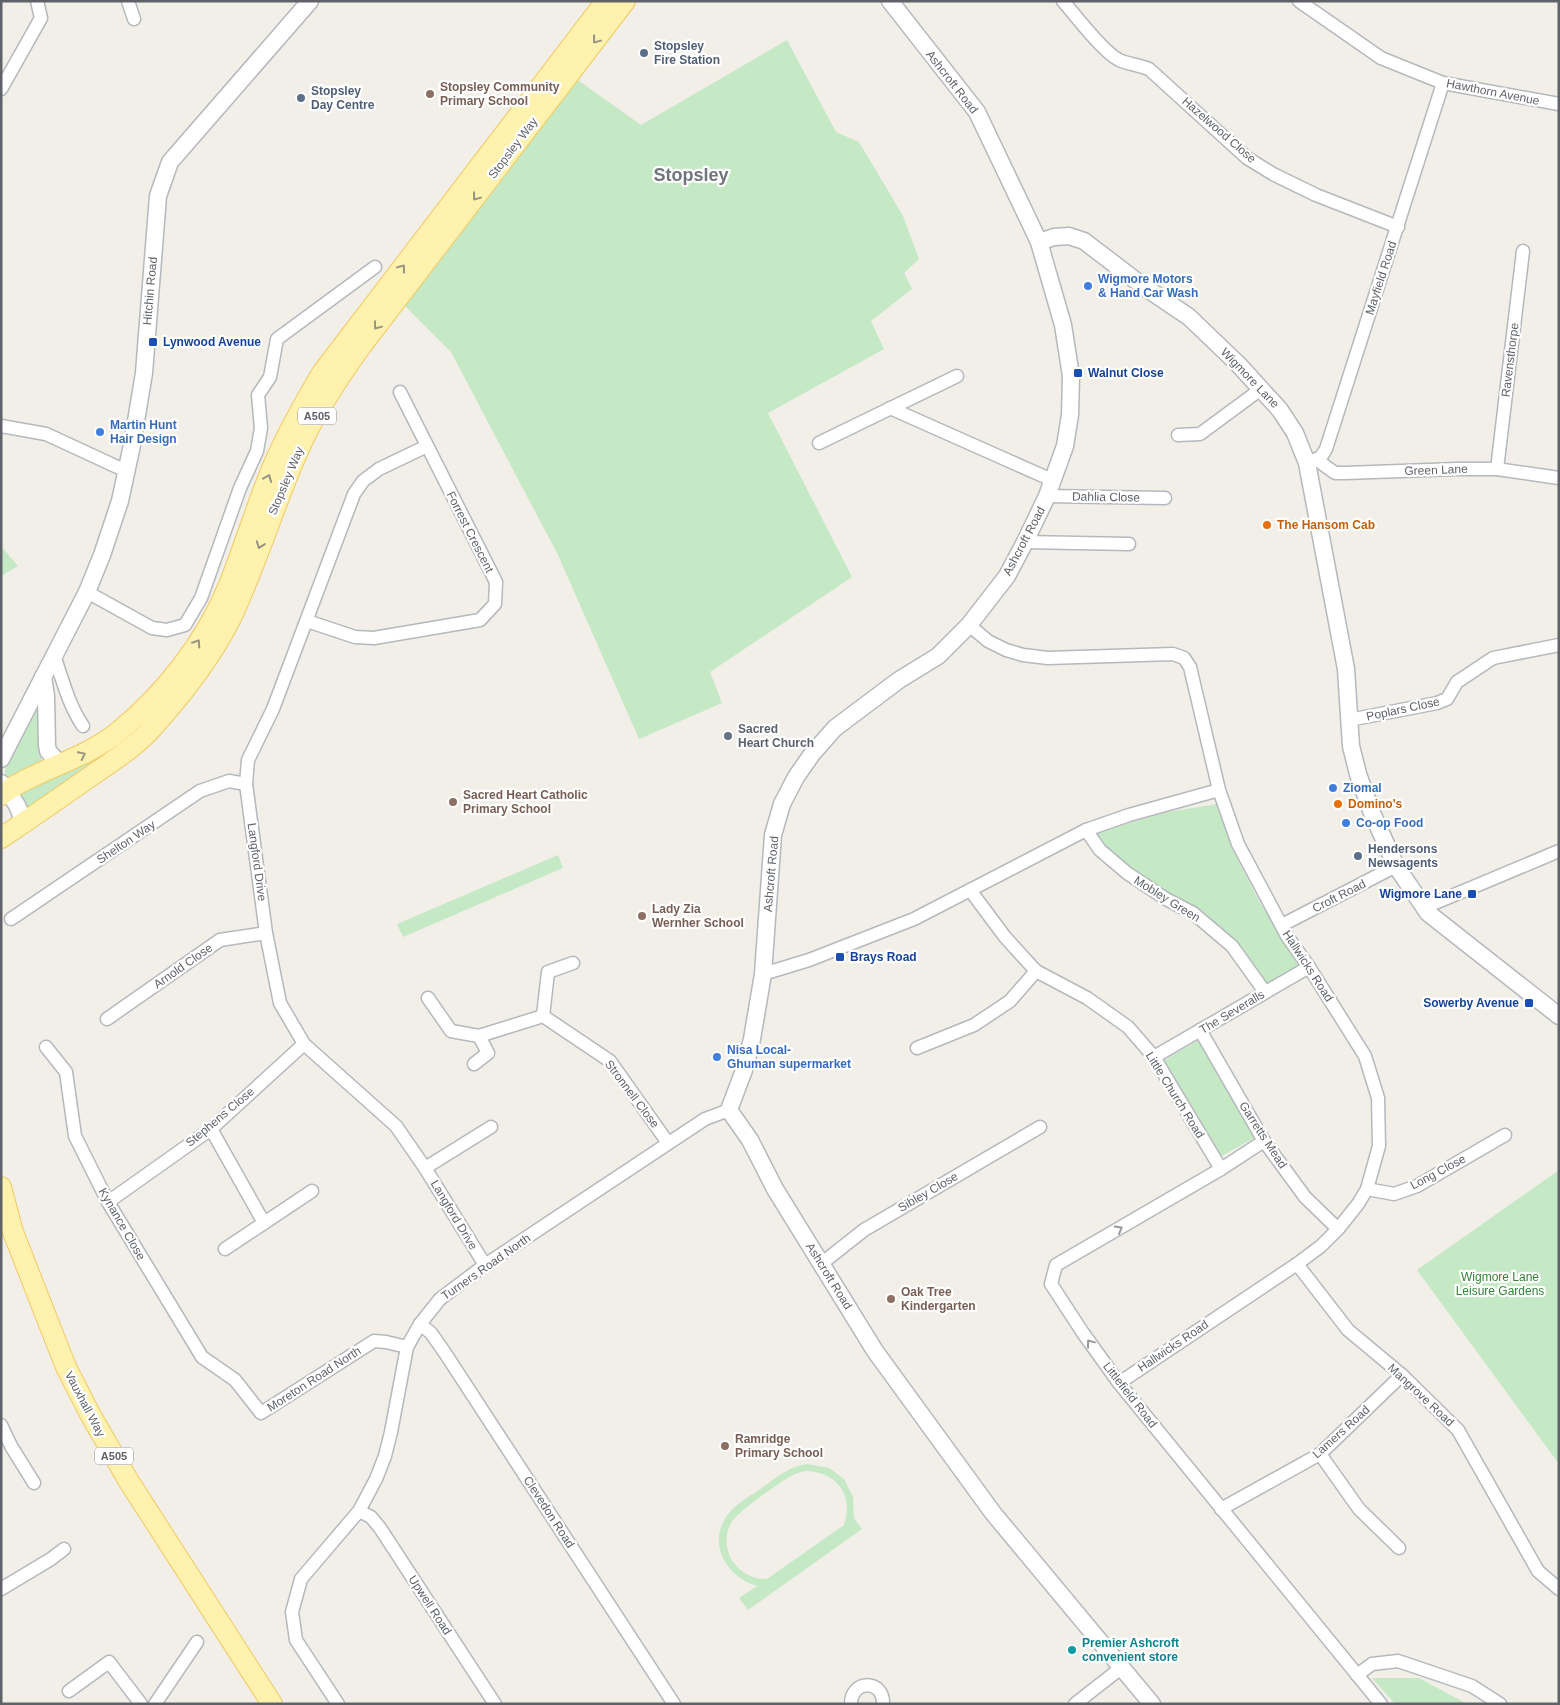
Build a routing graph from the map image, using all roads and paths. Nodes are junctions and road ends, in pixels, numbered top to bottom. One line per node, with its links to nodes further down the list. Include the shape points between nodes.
1 (37, 1): 11 (street, via 41,18)
2 (128, 1): 9 (street)
3 (310, 1): 27 (street, Hitchin Road, via 170,162 158,196 144,373)
4 (606, 1): 43 (main road, Stopsley Way / A505, one-way to 4, via 101,745 119,732 177,672 213,618 287,436 322,373)
5 (626, 1): 47 (main road, Stopsley Way / A505, one-way to 47, via 334,385 299,448 229,620 187,685 152,729 115,760)
6 (890, 1): 14 (street, Ashcroft Road, via 977,112)
7 (1063, 1): 13 (street, Hazelwood Close, via 1110,54 1120,61 1149,69 1247,158 1316,195)
8 (1299, 1): 10 (street, Hawthorn Avenue, via 1382,58)
9 (134, 19)
10 (1443, 83): 12 (street, Hawthorn Avenue); 13 (street, Mayfield Road)
11 (1, 90)
12 (1559, 104)
13 (1398, 227): 25 (street, Mayfield Road, via 1326,449 1321,457)
14 (1039, 242): 18 (street, Wigmore Lane, via 1069,236 1084,241 1189,317); 29 (street, Ashcroft Road, via 1063,325 1070,376 1070,415 1065,446)
15 (1523, 252): 26 (street, Ravensthorpe)
16 (375, 267): 34 (street, via 277,340 270,377 258,395 261,428 257,451 240,488 201,598 185,625 167,630 152,628)
17 (957, 376): 20 (street)
18 (1261, 389): 22 (street, via 1200,434); 25 (street, Wigmore Lane, via 1280,410)
19 (400, 392): 24 (street, Forrest Crescent)
20 (890, 408): 23 (street); 29 (street)
21 (1, 426): 27 (street, via 46,434)
22 (1178, 435)
23 (819, 443)
24 (427, 446): 35 (street, Langford Drive, via 379,469 363,481 354,494); 35 (street, Forrest Crescent, via 496,582 495,604 480,620 374,638 355,637)
25 (1312, 461): 26 (street, Green Lane, via 1345,474); 40 (street, Wigmore Lane, via 1346,669)
26 (1497, 469): 28 (street, Green Lane)
27 (126, 471): 34 (street, Hitchin Road, via 120,501)
28 (1559, 478)
29 (1052, 480): 30 (street, Ashcroft Road)
30 (1047, 496): 31 (street, Dahlia Close); 32 (street, Ashcroft Road)
31 (1165, 498)
32 (1025, 542): 33 (street); 36 (street, Ashcroft Road, via 1007,576)
33 (1129, 544)
34 (87, 592): 38 (street, Hitchin Road)
35 (307, 621): 44 (street, Langford Drive, via 273,709 248,760)
36 (969, 625): 46 (street, Hallwicks Road, via 988,641 1023,655 1048,658 1173,654 1184,658 1190,667); 60 (street, Ashcroft Road, via 938,656 835,728 796,777 782,804 773,835)
37 (1559, 645): 40 (street, Poplars Close, via 1493,658 1457,682 1447,699 1436,703)
38 (54, 656): 39 (street, Hitchin Road); 41 (street, via 71,705)
39 (43, 677): 42 (street, Hitchin Road); 43 (street, via 48,752)
40 (1349, 720): 51 (street, Wigmore Lane, via 1358,774)
41 (83, 726)
42 (1, 759)
43 (60, 765): 45 (main road, Stopsley Way / A505)
44 (246, 784): 54 (street, Shelton Way, via 229,781 200,791); 56 (street, Langford Drive)
45 (3, 790): 47 (street, via 22,814)
46 (1220, 790): 48 (street); 55 (street, Hallwicks Road, via 1238,844)
47 (22, 824): 49 (main road, Stopsley Way / A505)
48 (1086, 830): 52 (street); 61 (street, Mobley Green, via 1100,850 1127,873 1193,913 1232,946)
49 (1, 838)
50 (1559, 850): 53 (street)
51 (1396, 866): 53 (street, Wigmore Lane); 55 (street, Croft Road)
52 (970, 890): 59 (street, Little Church Road, via 1005,937); 60 (street, via 914,919 809,960)
53 (1424, 908): 64 (street, Wigmore Lane)
54 (12, 919)
55 (1282, 925): 58 (street, Hallwicks Road)
56 (266, 933): 65 (street, Arnold Close, via 220,940); 68 (street, Langford Drive, via 280,1003)
57 (573, 963): 63 (street, via 548,972)
58 (1310, 966): 61 (street, The Severalls); 83 (street, Hallwicks Road, via 1365,1056 1378,1098 1380,1146)
59 (1036, 971): 70 (street, via 1010,1001 974,1025); 71 (street, Little Church Road, via 1087,998 1128,1027)
60 (763, 974): 73 (street, Ashcroft Road, via 752,1039)
61 (1265, 992): 66 (street, The Severalls)
62 (428, 998): 67 (street, via 451,1031)
63 (543, 1016): 67 (street); 79 (street, Stronnell Close, via 610,1061)
64 (1559, 1016)
65 (107, 1018)
66 (1200, 1030): 71 (street, The Severalls); 78 (street, Garretts Mead)
67 (479, 1036): 72 (street, via 488,1053)
68 (304, 1044): 76 (street, Stephens Close); 80 (street, Langford Drive, via 396,1126)
69 (46, 1047): 85 (street, Kynance Close, via 66,1072 75,1136)
70 (917, 1048)
71 (1154, 1057): 81 (street, Little Church Road)
72 (474, 1064)
73 (729, 1110): 79 (street, Turners Road North, via 705,1119); 89 (street, Ashcroft Road, via 750,1140 775,1189)
74 (491, 1126): 80 (street)
75 (1040, 1127): 89 (street, Sibley Close, via 864,1230)
76 (210, 1129): 85 (street, Stephens Close); 86 (street)
77 (1505, 1135): 83 (street, Long Close, via 1416,1186 1394,1194)
78 (1264, 1141): 81 (street, Littlefield Road); 87 (street, Garretts Mead, via 1306,1197)
79 (668, 1143): 91 (street, Turners Road North)
80 (425, 1168): 91 (street, Langford Drive)
81 (1221, 1169): 96 (street, Littlefield Road, one-way to 81, via 1052,1284 1056,1265)
82 (1, 1187): 112 (main road, Vauxhall Way / A505, via 13,1232 38,1297 66,1367 90,1414 128,1480)
83 (1367, 1189): 87 (street, Hallwicks Road)
84 (312, 1191): 86 (street)
85 (108, 1202): 95 (street, Kynance Close, via 202,1357)
86 (264, 1223): 88 (street)
87 (1338, 1229): 90 (street, Hallwicks Road)
88 (225, 1248)
89 (821, 1264): 107 (street, Ashcroft Road, via 875,1351 993,1513)
90 (1297, 1264): 94 (street, Mangrove Road, via 1348,1330); 96 (street, Hallwicks Road)
91 (485, 1265): 92 (street, Turners Road North, via 440,1299)
92 (420, 1324): 93 (street, Turners Road North); 115 (street, Clevedon Road, via 445,1353)
93 (408, 1347): 95 (street, Moreton Road North, via 374,1341 261,1413); 101 (street, Turners Road North, via 385,1456)
94 (1402, 1375): 98 (street, Lamers Road); 105 (street, Mangrove Road, via 1458,1430 1538,1571)
95 (236, 1380)
96 (1119, 1382): 100 (street, Littlefield Road)
97 (1, 1425): 99 (street)
98 (1320, 1454): 100 (street, Lamers Road); 102 (street, via 1359,1509)
99 (34, 1483)
100 (1221, 1509): 108 (street, Littlefield Road)
101 (359, 1511): 113 (street, Turners Road North, via 301,1579 292,1612 296,1640); 114 (street, Upwell Road, via 371,1517 380,1528)
102 (1399, 1548)
103 (64, 1549): 104 (street)
104 (1, 1589)
105 (1559, 1589)
106 (196, 1642): 111 (street)
107 (1121, 1668): 118 (street); 119 (street, Ashcroft Road)
108 (1357, 1675): 120 (street, Littlefield Road); 121 (street, via 1372,1664 1398,1661 1472,1686)
109 (69, 1691): 110 (street, via 109,1662)
110 (141, 1704)
111 (155, 1704)
112 (272, 1704)
113 (338, 1704)
114 (495, 1704)
115 (674, 1704)
116 (851, 1704): 117 (street, via 857,1688 866,1685 880,1691)
117 (883, 1704)
118 (1075, 1704)
119 (1152, 1704)
120 (1381, 1704)
121 (1500, 1704)

